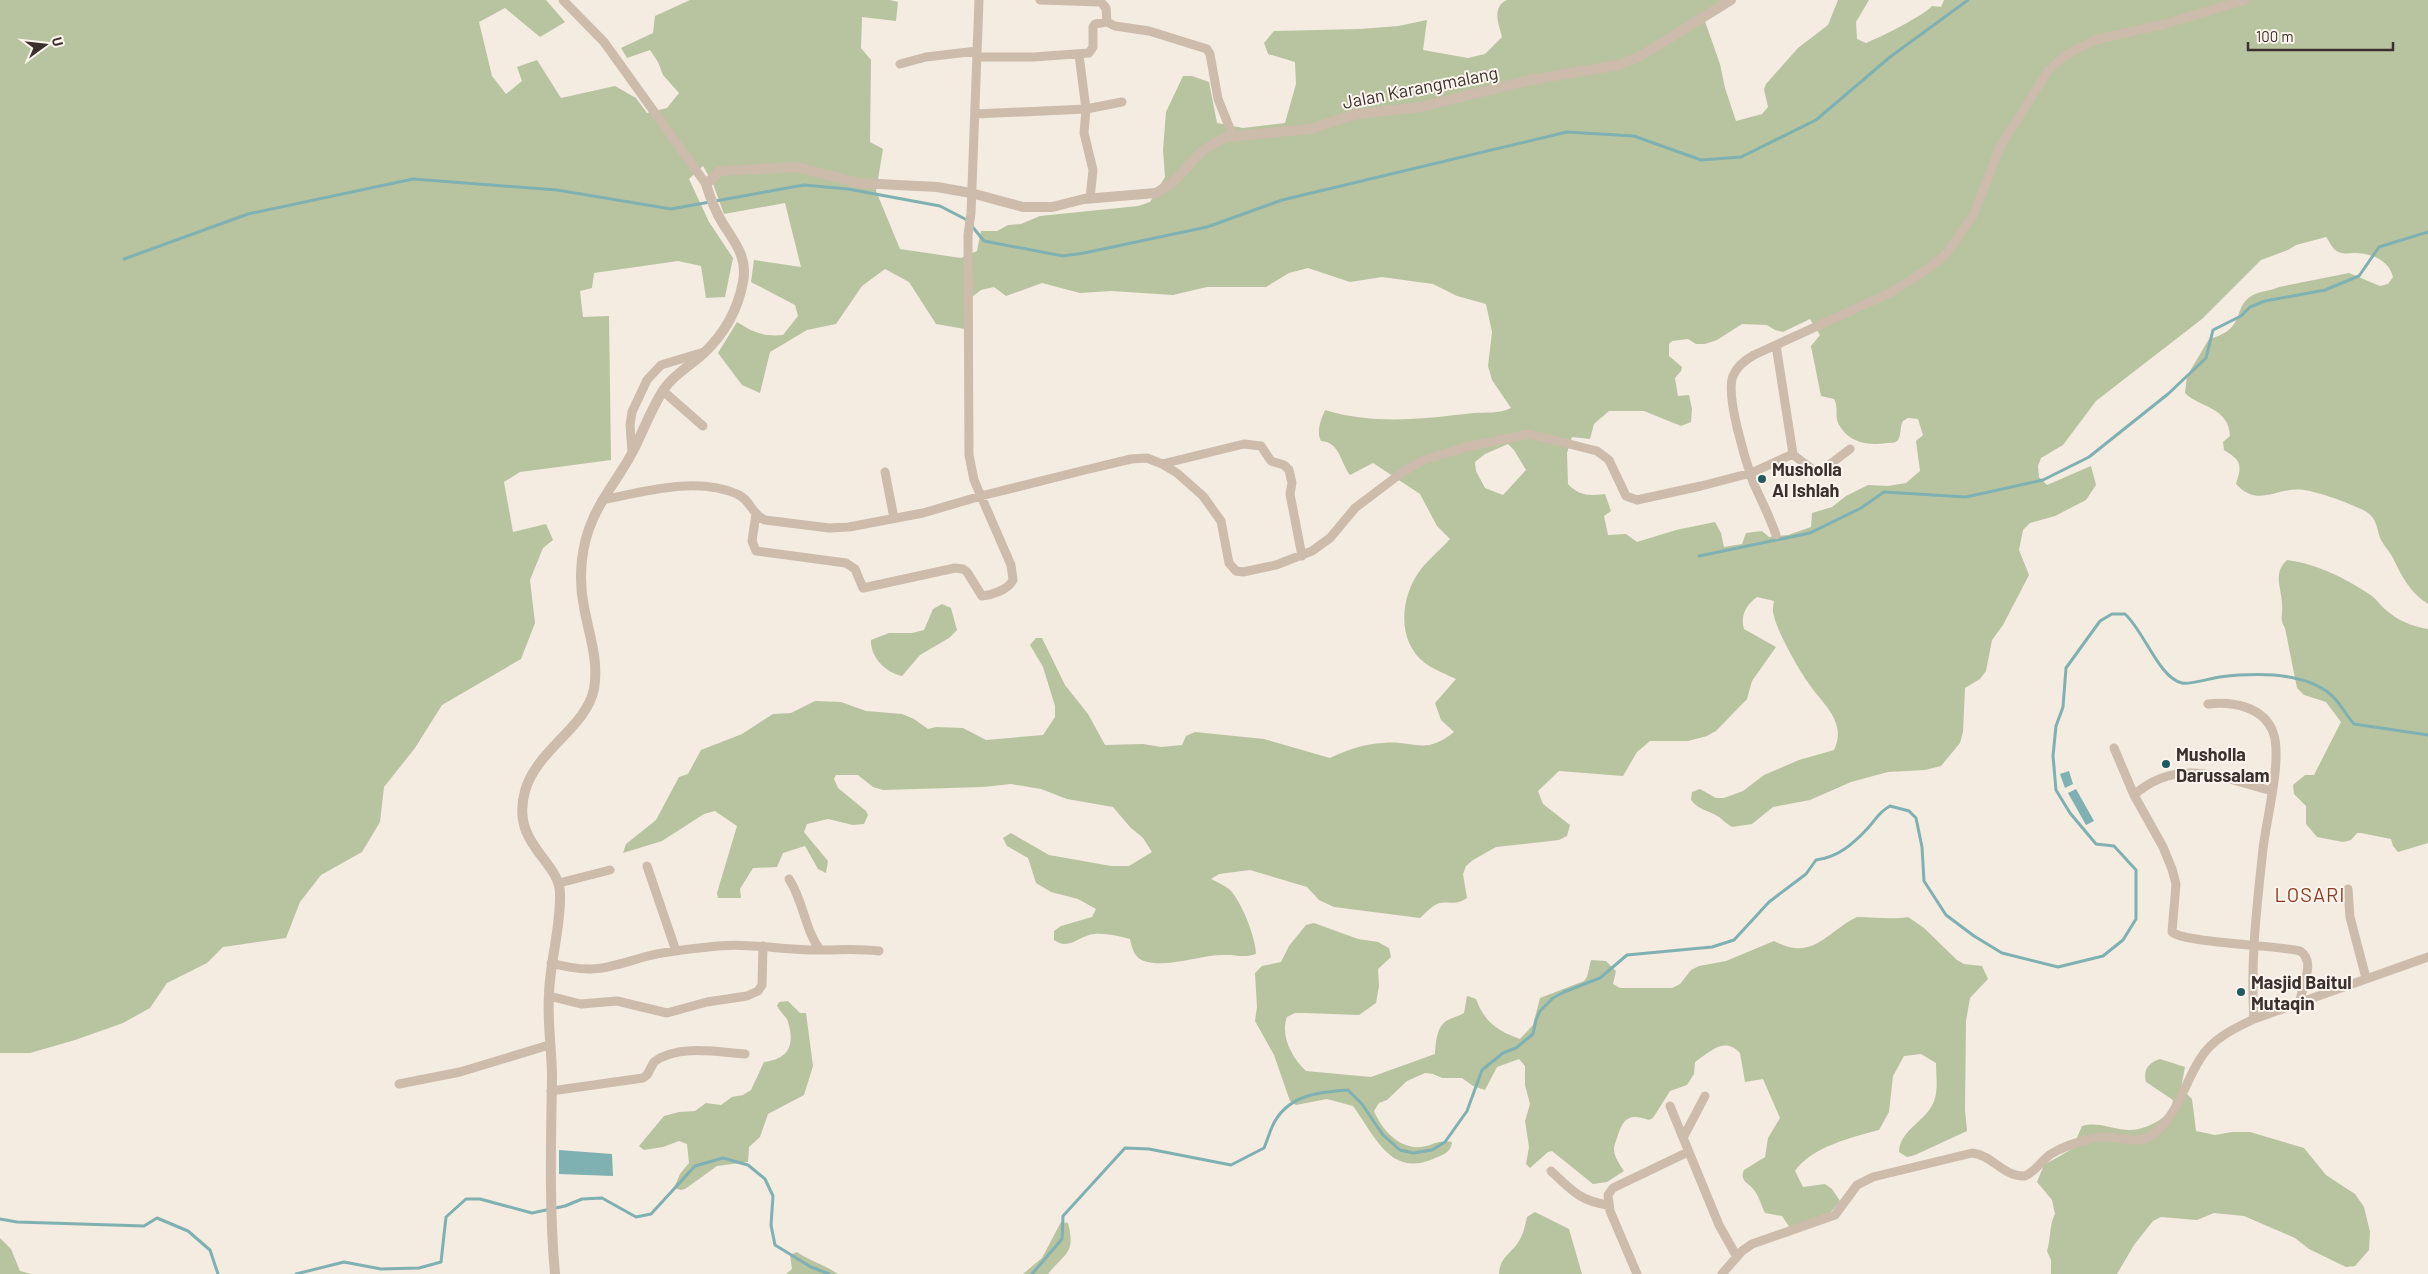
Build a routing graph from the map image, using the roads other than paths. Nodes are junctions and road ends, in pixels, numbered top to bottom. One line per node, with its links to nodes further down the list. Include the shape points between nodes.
1 (563, 0): 15 (street, via 604,42)
2 (979, 0): 8 (street)
3 (1040, 0): 7 (street, via 1101,2)
4 (1109, 0): 7 (street)
5 (1731, 0): 14 (street, Jalan Karangmalang, via 1639,57 1619,65 1530,80 1421,107 1357,114 1310,129)
6 (2245, 0): 18 (street, via 2165,24 2095,40 2064,56 2048,70 2000,146 1973,216 1945,255 1892,292)
7 (1107, 18): 9 (street, via 1093,27 1092,51); 14 (street, via 1115,26 1149,31 1207,49 1218,99)
8 (977, 54): 9 (street); 10 (street, via 926,57); 13 (street)
9 (1078, 54): 12 (street)
10 (900, 64)
11 (1122, 102): 12 (street)
12 (1086, 109): 13 (street); 17 (street, via 1084,133 1092,170)
13 (975, 114): 16 (street)
14 (1233, 136): 17 (street, Jalan Karangmalang, via 1202,152 1164,190)
15 (706, 184): 16 (street, Jalan Karangmalang, via 720,171 797,167 858,183); 19 (street, via 721,222 740,250 744,273 737,308)
16 (971, 192): 17 (street, Jalan Karangmalang, via 1024,206 1052,207); 28 (street, via 968,235 969,455)
17 (1090, 198)
18 (1776, 345): 24 (street); 27 (street, via 1744,361 1732,377 1730,389 1734,414)
19 (704, 352): 20 (street, via 676,374); 23 (street, via 661,365 647,380 632,412)
20 (663, 391): 21 (street); 23 (street)
21 (703, 426)
22 (1850, 450): 24 (street, via 1820,472)
23 (632, 452): 29 (street)
24 (1792, 454): 27 (street)
25 (1162, 464): 28 (street, via 1147,458 1131,459); 33 (street, via 1178,473 1215,510 1226,536 1229,562 1236,571 1243,572); 33 (street, via 1244,444 1262,446 1271,461 1289,470 1290,494)
26 (885, 472): 31 (street)
27 (1751, 472): 32 (street); 33 (street, via 1637,500 1626,496 1609,460 1597,451 1529,434 1466,447 1421,461 1355,508 1330,538)
28 (981, 496): 30 (street, via 1011,565 1013,580 1007,587 985,596 978,593 972,578 960,568 863,588 854,569 846,563 759,552 752,545); 31 (street)
29 (602, 500): 30 (street, via 702,486 736,493); 41 (street, via 591,523 581,577 584,609 595,657 593,695 578,720 540,761 524,798 524,827 528,838)
30 (756, 514): 31 (street, via 765,520 839,528)
31 (894, 518)
32 (1776, 535)
33 (1302, 556)
34 (2208, 704): 36 (street, via 2228,703 2246,708 2270,727 2275,746)
35 (2114, 748): 37 (street)
36 (2272, 792): 37 (street, via 2206,773 2185,772 2150,782); 43 (street)
37 (2134, 795): 43 (street, via 2163,847 2174,876 2172,932 2197,939)
38 (647, 866): 46 (street)
39 (610, 870): 41 (street)
40 (789, 879): 45 (street, via 797,892 808,930)
41 (559, 883): 49 (street, via 560,902)
42 (2348, 889): 50 (street, via 2350,917)
43 (2253, 945): 52 (street, via 2291,949 2305,954 2308,970); 53 (street)
44 (763, 946): 45 (street); 46 (street, via 741,944); 51 (street, via 762,985 747,996 667,1013 617,1002 581,1004)
45 (820, 950): 47 (street, via 856,948)
46 (676, 951): 49 (street, via 598,970)
47 (879, 951)
48 (2428, 957): 50 (street)
49 (551, 964): 51 (street)
50 (2366, 978): 52 (street)
51 (549, 996): 54 (street)
52 (2300, 1002): 53 (street)
53 (2254, 1019): 64 (street, via 2219,1038 2205,1052 2173,1112 2150,1136 2133,1140 2108,1136 2086,1140 2051,1155 2025,1176 2014,1175 1985,1156 1972,1153 1872,1177 1857,1185 1835,1215 1752,1244)
54 (549, 1045): 56 (street, via 460,1072); 57 (street)
55 (745, 1054): 57 (street, via 698,1051 673,1054 654,1062 643,1078)
56 (399, 1084)
57 (552, 1091): 65 (street, via 550,1192)
58 (1705, 1096): 60 (street)
59 (1670, 1106): 60 (street)
60 (1683, 1138): 61 (street)
61 (1688, 1152): 63 (street, via 1613,1188 1608,1195); 64 (street, via 1719,1225)
62 (1551, 1171): 63 (street, via 1582,1198)
63 (1608, 1205): 66 (street)
64 (1737, 1257): 67 (street)
65 (555, 1274)
66 (1637, 1274)
67 (1722, 1274)

